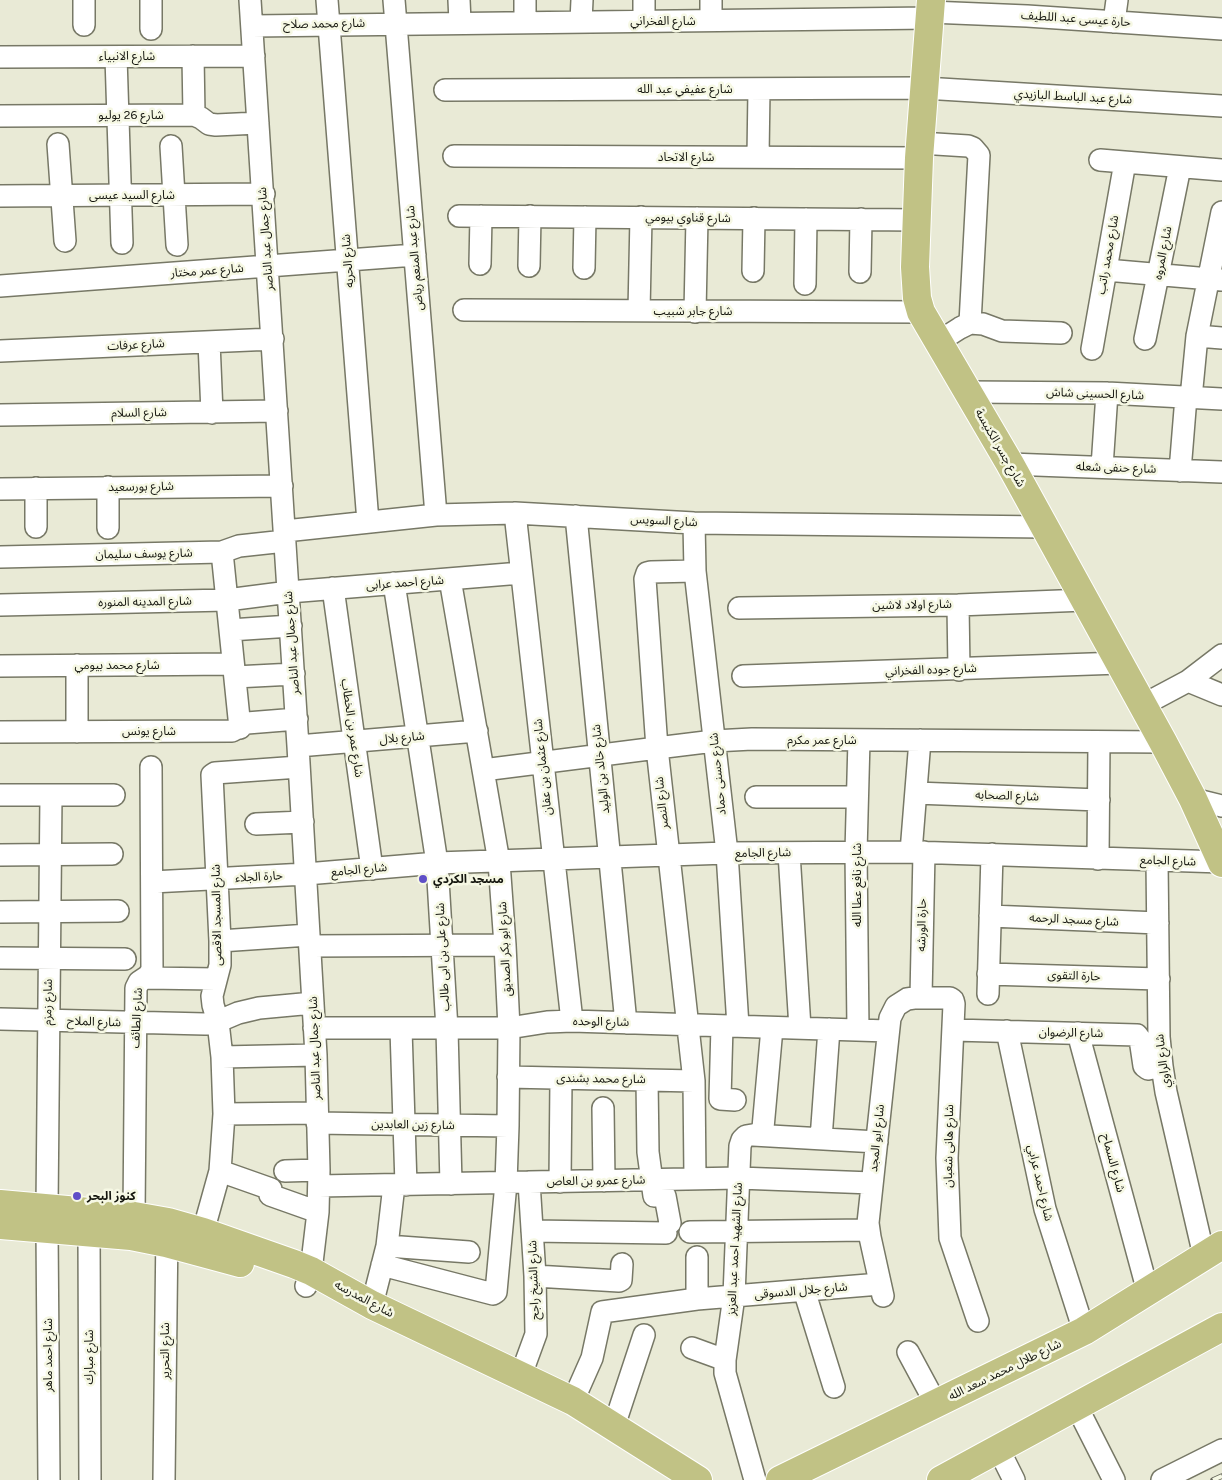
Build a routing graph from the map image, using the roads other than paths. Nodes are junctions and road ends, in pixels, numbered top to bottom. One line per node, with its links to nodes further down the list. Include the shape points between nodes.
1 (84, 0): 22 (street)
2 (151, 0): 24 (street)
3 (250, 0): 23 (street, شارع جمال عبد الناصر)
4 (328, 0): 21 (street, شارع الحريه)
5 (394, 0): 20 (street, شارع عبد المنعم رياض)
6 (459, 0): 17 (street)
7 (525, 0): 18 (street)
8 (582, 0): 16 (street)
9 (1117, 0): 19 (street)
10 (1027, 8): 15 (street, حارة عيسى عبد اللطيف); 19 (street, حارة عيسى عبد اللطيف)
11 (644, 10): 12 (street, شارع الفخراني); 16 (street, شارع الفخراني)
12 (711, 10): 13 (street, شارع الفخراني)
13 (775, 10): 14 (street, شارع الفخراني)
14 (838, 10): 15 (street, شارع الفخراني)
15 (930, 10): 30 (main road, شارع جسر الكنيسة)
16 (581, 21): 18 (street, شارع الفخراني)
17 (460, 22): 18 (street, شارع الفخراني); 20 (street, شارع الفخراني)
18 (525, 22)
19 (1114, 22): 25 (street, حارة عيسى عبد اللطيف)
20 (396, 23): 21 (street, شارع محمد صلاح); 66 (street, شارع عبد المنعم رياض)
21 (329, 24): 23 (street, شارع محمد صلاح); 67 (street, شارع الحريه)
22 (84, 25)
23 (252, 26): 28 (street, شارع جمال عبد الناصر)
24 (151, 29)
25 (1222, 29)
26 (116, 56): 27 (street, شارع الانبياء); 29 (street, شارع الانبياء); 34 (street)
27 (193, 56): 28 (street, شارع الانبياء); 35 (street)
28 (254, 56): 37 (street, شارع جمال عبد الناصر)
29 (0, 57)
30 (924, 88): 31 (street, شارع عفيفي عبد الله); 33 (street, شارع عبد الباسط البازيدي); 40 (main road, شارع جسر الكنيسة)
31 (759, 89): 32 (street, شارع عفيفي عبد الله); 42 (street)
32 (445, 90)
33 (1222, 106)
34 (118, 115): 35 (street, شارع 26 يوليو); 36 (street, شارع 26 يوليو); 48 (street)
35 (194, 115): 37 (street, شارع 26 يوليو, via 216,125)
36 (0, 116)
37 (258, 123): 47 (street, شارع جمال عبد الناصر)
38 (58, 144): 51 (street)
39 (171, 146): 49 (street)
40 (920, 150): 42 (street, شارع الاتحاد); 61 (main road, شارع جسر الكنيسة); 83 (street, شارع الاتحاد, via 968,146 979,155)
41 (454, 156): 42 (street, شارع الاتحاد)
42 (758, 157)
43 (1100, 160): 44 (street)
44 (1125, 162): 45 (street); 72 (street, شارع محمد راتب)
45 (1180, 167): 46 (street); 75 (street, شارع المروه)
46 (1222, 170)
47 (264, 194): 49 (street, شارع السيد عيسى); 70 (street, شارع جمال عبد الناصر)
48 (120, 195): 49 (street, شارع السيد عيسى); 51 (street, شارع السيد عيسى); 64 (street)
49 (174, 195): 65 (street)
50 (0, 196): 51 (street, شارع السيد عيسى)
51 (62, 196): 63 (street)
52 (459, 216): 53 (street, شارع قناوي بيومي)
53 (481, 216): 54 (street, شارع قناوي بيومي); 68 (street)
54 (530, 216): 55 (street, شارع قناوي بيومي); 69 (street)
55 (585, 217): 56 (street, شارع قناوي بيومي); 71 (street)
56 (641, 217): 57 (street, شارع قناوي بيومي); 80 (street)
57 (697, 218): 58 (street, شارع قناوي بيومي); 81 (street)
58 (754, 218): 59 (street, شارع قناوي بيومي); 73 (street)
59 (806, 219): 60 (street, شارع قناوي بيومي); 77 (street)
60 (861, 219): 61 (street, شارع قناوي بيومي); 74 (street)
61 (917, 220): 82 (main road, شارع جسر الكنيسة, via 915,282)
62 (1221, 221): 76 (street)
63 (65, 242)
64 (122, 243)
65 (177, 245)
66 (415, 255): 67 (street, شارع عمر مختار); 109 (street, شارع عبد المنعم رياض)
67 (348, 260): 70 (street, شارع عمر مختار); 111 (street, شارع الحريه)
68 (480, 264)
69 (529, 266)
70 (269, 267): 78 (street, شارع عمر مختار); 87 (street, شارع جمال عبد الناصر)
71 (584, 268)
72 (1106, 270): 75 (street); 91 (street, شارع محمد راتب)
73 (753, 271)
74 (860, 272)
75 (1160, 274): 76 (street); 88 (street, شارع المروه)
76 (1215, 279): 85 (street)
77 (805, 284)
78 (0, 286)
79 (464, 310): 80 (street, شارع جابر شبيب)
80 (639, 311): 81 (street, شارع جابر شبيب)
81 (695, 312): 82 (street, شارع جابر شبيب)
82 (921, 312): 90 (main road, شارع جسر الكنيسة)
83 (970, 323): 84 (street, via 1002,330); 90 (street)
84 (1061, 333)
85 (1197, 336): 86 (street); 95 (street)
86 (1222, 338)
87 (273, 339): 89 (street, شارع عرفات); 97 (street, شارع جمال عبد الناصر)
88 (1145, 339)
89 (209, 342): 92 (street, شارع عرفات); 98 (street)
90 (938, 342): 93 (main road, شارع جسر الكنيسة)
91 (1092, 349)
92 (0, 351)
93 (967, 392): 94 (street, شارع الحسينى شاش); 100 (main road, شارع جسر الكنيسة)
94 (1107, 393): 95 (street, شارع الحسينى شاش); 101 (street)
95 (1189, 398): 96 (street, شارع الحسينى شاش); 102 (street)
96 (1222, 399)
97 (277, 411): 98 (street, شارع السلام); 104 (street, شارع جمال عبد الناصر)
98 (212, 413): 99 (street, شارع السلام)
99 (0, 415)
100 (1010, 464): 101 (street, شارع حنفى شعله); 114 (main road, شارع جسر الكنيسة)
101 (1102, 467): 102 (street, شارع حنفى شعله)
102 (1180, 471): 103 (street, شارع حنفى شعله)
103 (1222, 472)
104 (282, 486): 105 (street, شارع بورسعيد); 116 (street, شارع جمال عبد الناصر)
105 (108, 487): 106 (street, شارع بورسعيد); 115 (street)
106 (36, 488): 107 (street, شارع بورسعيد); 113 (street)
107 (0, 489)
108 (514, 513): 109 (street, شارع السويس); 110 (street, شارع السويس); 120 (street, شارع عثمان بن عفان)
109 (436, 515): 111 (street, شارع السويس)
110 (576, 516): 112 (street, شارع السويس); 157 (street, شارع خالد بن الوليد)
111 (368, 522): 116 (street, شارع السويس)
112 (694, 523): 114 (street, شارع السويس); 119 (street, شارع حسنى حماد)
113 (36, 527)
114 (1045, 527): 126 (main road, شارع جسر الكنيسة)
115 (108, 528)
116 (285, 536): 117 (street, شارع يوسف سليمان, via 235,546); 124 (street, شارع جمال عبد الناصر)
117 (222, 552): 118 (street, شارع يوسف سليمان); 125 (street)
118 (0, 557)
119 (695, 571): 152 (street, شارع حسنى حماد); 156 (street, شارع النصر, via 651,572 645,575)
120 (521, 573): 121 (street, شارع احمد عرابى); 158 (street, شارع عثمان بن عفان)
121 (450, 579): 122 (street, شارع احمد عرابى); 145 (street, شارع ابو بكر الصديق)
122 (394, 584): 123 (street, شارع احمد عرابى); 148 (street, شارع على بن ابى طالب)
123 (333, 588): 124 (street, شارع احمد عرابى); 151 (street, شارع عمر بن الخطاب)
124 (289, 592): 125 (street, شارع المدينه المنوره); 130 (street, شارع جمال عبد الناصر)
125 (227, 600): 127 (street, شارع المدينه المنوره); 131 (street)
126 (1085, 600): 128 (street, شارع اولاد لاشين); 133 (main road, شارع جسر الكنيسة)
127 (0, 605)
128 (958, 605): 129 (street, شارع اولاد لاشين); 136 (street)
129 (739, 608)
130 (291, 626): 131 (street); 138 (street, شارع جمال عبد الناصر)
131 (230, 630): 137 (street)
132 (1222, 655): 140 (street)
133 (1120, 663): 136 (street, شارع جوده الفخراني); 142 (main road, شارع جسر الكنيسة)
134 (77, 665): 135 (street, شارع محمد بيومي); 137 (street, شارع محمد بيومي); 147 (street)
135 (0, 666)
136 (959, 670): 139 (street, شارع جوده الفخراني)
137 (234, 671): 138 (street, شارع محمد بيومي); 144 (street)
138 (294, 674): 143 (street, شارع جمال عبد الناصر)
139 (742, 676)
140 (1188, 681): 141 (street); 142 (street)
141 (1222, 695)
142 (1143, 705): 154 (main road, شارع جسر الكنيسة)
143 (296, 719): 144 (street, شارع يونس, via 252,722); 155 (street, شارع جمال عبد الناصر)
144 (240, 728): 147 (street, شارع يونس, via 232,731)
145 (477, 731): 148 (street, شارع بلال); 161 (street, شارع ابو بكر الصديق)
146 (0, 732): 147 (street, شارع يونس)
147 (76, 732)
148 (418, 736): 151 (street, شارع بلال); 187 (street, شارع على بن ابى طالب)
149 (859, 740): 150 (street, شارع عمر مكرم); 152 (street, شارع عمر مكرم); 167 (street, شارع نافع عطا الله)
150 (920, 740): 153 (street, شارع عمر مكرم); 162 (street, حارة الورشه)
151 (354, 742): 155 (street, شارع بلال); 189 (street, شارع عمر بن الخطاب)
152 (714, 742): 156 (street, شارع عمر مكرم); 177 (street, شارع حسنى حماد)
153 (1099, 742): 154 (street, شارع عمر مكرم); 169 (street)
154 (1163, 742): 168 (main road, شارع جسر الكنيسة)
155 (298, 746): 160 (street, شارع جمال عبد الناصر)
156 (657, 748): 157 (street, شارع عمر مكرم); 181 (street, شارع النصر)
157 (600, 755): 158 (street, شارع عمر مكرم); 182 (street, شارع خالد بن الوليد)
158 (543, 761): 161 (street, شارع عمر مكرم); 183 (street, شارع عثمان بن عفان)
159 (151, 767): 192 (street, شارع الطائف)
160 (299, 767): 171 (street, شارع جمال عبد الناصر); 191 (street, شارع المسجد الاقصى, via 213,774)
161 (483, 770): 186 (street, شارع ابو بكر الصديق)
162 (916, 793): 169 (street, شارع الصحابه); 174 (street, حارة الورشه)
163 (0, 795): 164 (street)
164 (51, 795): 165 (street); 180 (street, شارع زمزم)
165 (114, 795)
166 (756, 797): 167 (street)
167 (858, 797): 173 (street, شارع نافع عطا الله)
168 (1194, 799): 170 (street); 188 (main road, شارع جسر الكنيسة)
169 (1099, 800): 184 (street)
170 (1222, 806)
171 (303, 822): 172 (street); 190 (street, شارع جمال عبد الناصر)
172 (256, 824)
173 (856, 852): 174 (street, شارع الجامع); 175 (street, شارع الجامع); 225 (street, شارع نافع عطا الله)
174 (917, 852): 178 (street, شارع الجامع); 208 (street, حارة الورشه)
175 (789, 853): 177 (street, شارع الجامع); 222 (street)
176 (112, 854): 180 (street)
177 (727, 854): 181 (street, شارع الجامع); 217 (street, شارع حسنى حماد)
178 (992, 854): 184 (street, شارع الجامع); 196 (street)
179 (0, 855): 180 (street)
180 (50, 855): 195 (street, شارع زمزم)
181 (668, 856): 182 (street, شارع الجامع); 216 (street, شارع النصر)
182 (610, 857): 183 (street, شارع الجامع); 214 (street, شارع خالد بن الوليد)
183 (554, 859): 186 (street, شارع الجامع); 212 (street, شارع عثمان بن عفان)
184 (1098, 859): 185 (street, شارع الجامع)
185 (1157, 861): 188 (street, شارع الجامع); 197 (street, شارع الراوي)
186 (499, 862): 187 (street, شارع الجامع); 201 (street, شارع ابو بكر الصديق)
187 (437, 863): 189 (street, شارع الجامع); 200 (street, شارع على بن ابى طالب)
188 (1222, 863)
189 (372, 869): 190 (street, شارع الجامع)
190 (306, 874): 191 (street, حارة الجلاء); 198 (street, شارع جمال عبد الناصر)
191 (217, 879): 192 (street, حارة الجلاء); 199 (street, شارع المسجد الاقصى)
192 (152, 882): 205 (street, شارع الطائف, via 152,970)
193 (118, 911): 195 (street)
194 (0, 912): 195 (street)
195 (49, 912): 203 (street, شارع زمزم)
196 (990, 916): 197 (street, شارع مسجد الرحمه); 207 (street, حارة التقوى, via 988,984)
197 (1158, 923): 207 (street, شارع الراوي)
198 (309, 940): 199 (street); 200 (street); 209 (street, شارع جمال عبد الناصر)
199 (220, 941): 206 (street, شارع المسجد الاقصى, via 220,965)
200 (442, 945): 201 (street); 223 (street, شارع على بن ابى طالب)
201 (505, 945): 220 (street, شارع ابو بكر الصديق)
202 (0, 958): 203 (street)
203 (49, 958): 204 (street); 211 (street, شارع زمزم)
204 (125, 959)
205 (146, 978): 206 (street); 215 (street, شارع الطائف, via 136,988)
206 (216, 978): 213 (street, شارع المسجد الاقصى, via 212,1005)
207 (1159, 979): 232 (street, شارع الراوي)
208 (921, 997): 226 (street, شارع هانى شعبان, via 953,1000); 227 (street, شارع ابو المجد, via 907,999 896,1006)
209 (313, 1003): 213 (street, شارع الملاح, via 259,1008); 218 (street, شارع جمال عبد الناصر)
210 (0, 1019): 211 (street, شارع الملاح)
211 (48, 1021): 215 (street, شارع الملاح); 264 (street, شارع زمزم)
212 (572, 1021): 214 (street, شارع الوحده); 220 (street, شارع الوحده)
213 (218, 1022): 215 (street, شارع الملاح); 231 (street, شارع المسجد الاقصى)
214 (626, 1023): 216 (street, شارع الوحده)
215 (136, 1024): 263 (street, شارع الطائف)
216 (689, 1025): 217 (street, شارع الوحده); 236 (street, شارع النصر)
217 (730, 1026): 221 (street, شارع الوحده); 237 (street, شارع حسنى حماد, via 720,1099)
218 (314, 1028): 219 (street, شارع الوحده); 230 (street, شارع جمال عبد الناصر)
219 (401, 1028): 223 (street, شارع الوحده); 241 (street)
220 (509, 1028): 223 (street, شارع الوحده); 233 (street, شارع ابو بكر الصديق)
221 (772, 1028): 222 (street, شارع الوحده); 244 (street, شارع الشهيد احمد عبد العزيز, via 764,1125)
222 (800, 1028): 224 (street, شارع الوحده)
223 (447, 1029): 242 (street, شارع على بن ابى طالب)
224 (830, 1030): 225 (street, شارع الوحده); 245 (street)
225 (858, 1030): 227 (street, شارع الوحده)
226 (954, 1030): 228 (street, شارع الرضوان); 286 (street, شارع هانى شعبان, via 947,1158 950,1238)
227 (888, 1031): 246 (street, شارع ابو المجد)
228 (1007, 1031): 229 (street, شارع الرضوان); 288 (street, شارع احمد عرابي, via 1045,1209)
229 (1078, 1033): 232 (street, شارع الرضوان, via 1137,1035 1144,1066 1148,1069); 282 (street, شارع السماح)
230 (316, 1054): 231 (street); 240 (street, شارع جمال عبد الناصر)
231 (222, 1058): 239 (street, شارع المسجد الاقصى)
232 (1162, 1066): 273 (street, شارع الراوي, via 1166,1092)
233 (508, 1077): 234 (street, شارع محمد بشندى); 243 (street, شارع ابو بكر الصديق)
234 (561, 1079): 235 (street, شارع محمد بشندى); 255 (street)
235 (647, 1080): 236 (street, شارع محمد بشندى); 252 (street, via 648,1152)
236 (694, 1081): 250 (street, شارع النصر)
237 (735, 1100)
238 (602, 1108): 253 (street)
239 (224, 1114): 240 (street, شارع زين العابدين); 247 (street, شارع المسجد الاقصى)
240 (317, 1118): 241 (street, شارع زين العابدين); 249 (street, شارع جمال عبد الناصر)
241 (404, 1125): 242 (street, شارع زين العابدين); 259 (street)
242 (449, 1125): 243 (street, شارع زين العابدين); 258 (street, شارع على بن ابى طالب)
243 (508, 1126): 256 (street, شارع ابو بكر الصديق)
244 (753, 1135): 245 (street); 251 (street, شارع الشهيد احمد عبد العزيز, via 746,1136 741,1142)
245 (821, 1139): 246 (street)
246 (877, 1142): 257 (street, شارع ابو المجد)
247 (220, 1171): 262 (street, via 271,1189 270,1195); 269 (street, شارع المسجد الاقصى)
248 (285, 1171): 249 (street, شارع عمرو بن العاص)
249 (319, 1178): 259 (street, شارع عمرو بن العاص); 262 (street, شارع جمال عبد الناصر)
250 (695, 1178): 251 (street, شارع عمرو بن العاص); 252 (street, شارع عمرو بن العاص)
251 (739, 1178): 257 (street, شارع عمرو بن العاص); 268 (street, شارع الشهيد احمد عبد العزيز)
252 (652, 1180): 253 (street, شارع عمرو بن العاص); 265 (street, via 654,1196 665,1196 668,1228)
253 (604, 1181): 255 (street, شارع عمرو بن العاص)
254 (529, 1182): 255 (street, شارع عمرو بن العاص); 256 (street, شارع عمرو بن العاص); 265 (street, شارع الشيخ راجح)
255 (560, 1182)
256 (506, 1183): 258 (street, شارع عمرو بن العاص); 261 (street, شارع ابو بكر الصديق)
257 (872, 1183): 267 (street, شارع ابو المجد)
258 (451, 1184): 259 (street, شارع عمرو بن العاص)
259 (400, 1185): 275 (street)
260 (0, 1204): 264 (main road, شارع المدرسه)
261 (503, 1208): 265 (street); 275 (street, شارع ابو بكر الصديق, via 493,1294)
262 (318, 1212): 279 (street, شارع جمال عبد الناصر)
263 (134, 1216): 264 (main road, شارع المدرسه); 272 (main road, شارع المدرسه)
264 (47, 1219): 266 (main road, شارع المدرسه); 271 (main road, شارع المدرسه); 302 (street, شارع احمد ماهر)
265 (531, 1220): 278 (street, شارع الشيخ راجح)
266 (0, 1225)
267 (869, 1230): 268 (street); 281 (street, شارع ابو المجد)
268 (736, 1231): 270 (street); 283 (street, شارع الشهيد احمد عبد العزيز)
269 (202, 1232): 272 (main road, شارع المدرسه); 279 (main road, شارع المدرسه, via 274,1256)
270 (690, 1232)
271 (89, 1233): 272 (main road, شارع المدرسه, via 130,1236); 303 (street, شارع مبارك)
272 (167, 1233): 279 (main road, شارع المدرسه, via 270,1272); 304 (street, شارع التحرير)
273 (1213, 1250): 282 (main road, شارع طلال محمد سعد الله)
274 (469, 1252): 275 (street)
275 (385, 1255): 285 (street)
276 (697, 1257): 284 (street)
277 (622, 1264): 278 (street, via 619,1281)
278 (535, 1276): 293 (street, شارع الشيخ راجح, via 545,1336)
279 (308, 1278): 285 (main road, شارع المدرسه); 301 (main road, شارع المدرسه, via 365,1318 513,1389)
280 (804, 1290): 281 (street, شارع جلال الدسوقى); 283 (street, شارع جلال الدسوقى); 294 (street)
281 (882, 1290)
282 (1148, 1292): 288 (main road, شارع طلال محمد سعد الله)
283 (734, 1296): 284 (street, شارع جلال الدسوقى); 292 (street, شارع الشهيد احمد عبد العزيز)
284 (697, 1300): 295 (street, شارع جلال الدسوقى, via 602,1312 592,1358)
285 (372, 1304): 293 (main road, شارع المدرسه)
286 (978, 1321)
287 (1222, 1327): 297 (main road)
288 (1084, 1331): 296 (main road, شارع طلال محمد سعد الله)
289 (644, 1335): 298 (street)
290 (692, 1348): 292 (street)
291 (908, 1352): 296 (street)
292 (725, 1360): 306 (street, شارع الشهيد احمد عبد العزيز, via 725,1373)
293 (521, 1375): 295 (main road, شارع المدرسه)
294 (834, 1387)
295 (573, 1401): 298 (main road, شارع المدرسه)
296 (936, 1404): 307 (main road, شارع طلال محمد سعد الله)
297 (1077, 1407): 299 (main road); 310 (street)
298 (614, 1426): 301 (main road, شارع المدرسه)
299 (999, 1450): 308 (main road); 309 (street)
300 (1222, 1450): 311 (street)
301 (673, 1475): 305 (main road, شارع المدرسه)
302 (48, 1480)
303 (90, 1480)
304 (164, 1480)
305 (698, 1480)
306 (754, 1480)
307 (780, 1480)
308 (941, 1480)
309 (1014, 1480)
310 (1114, 1480)
311 (1162, 1480)

